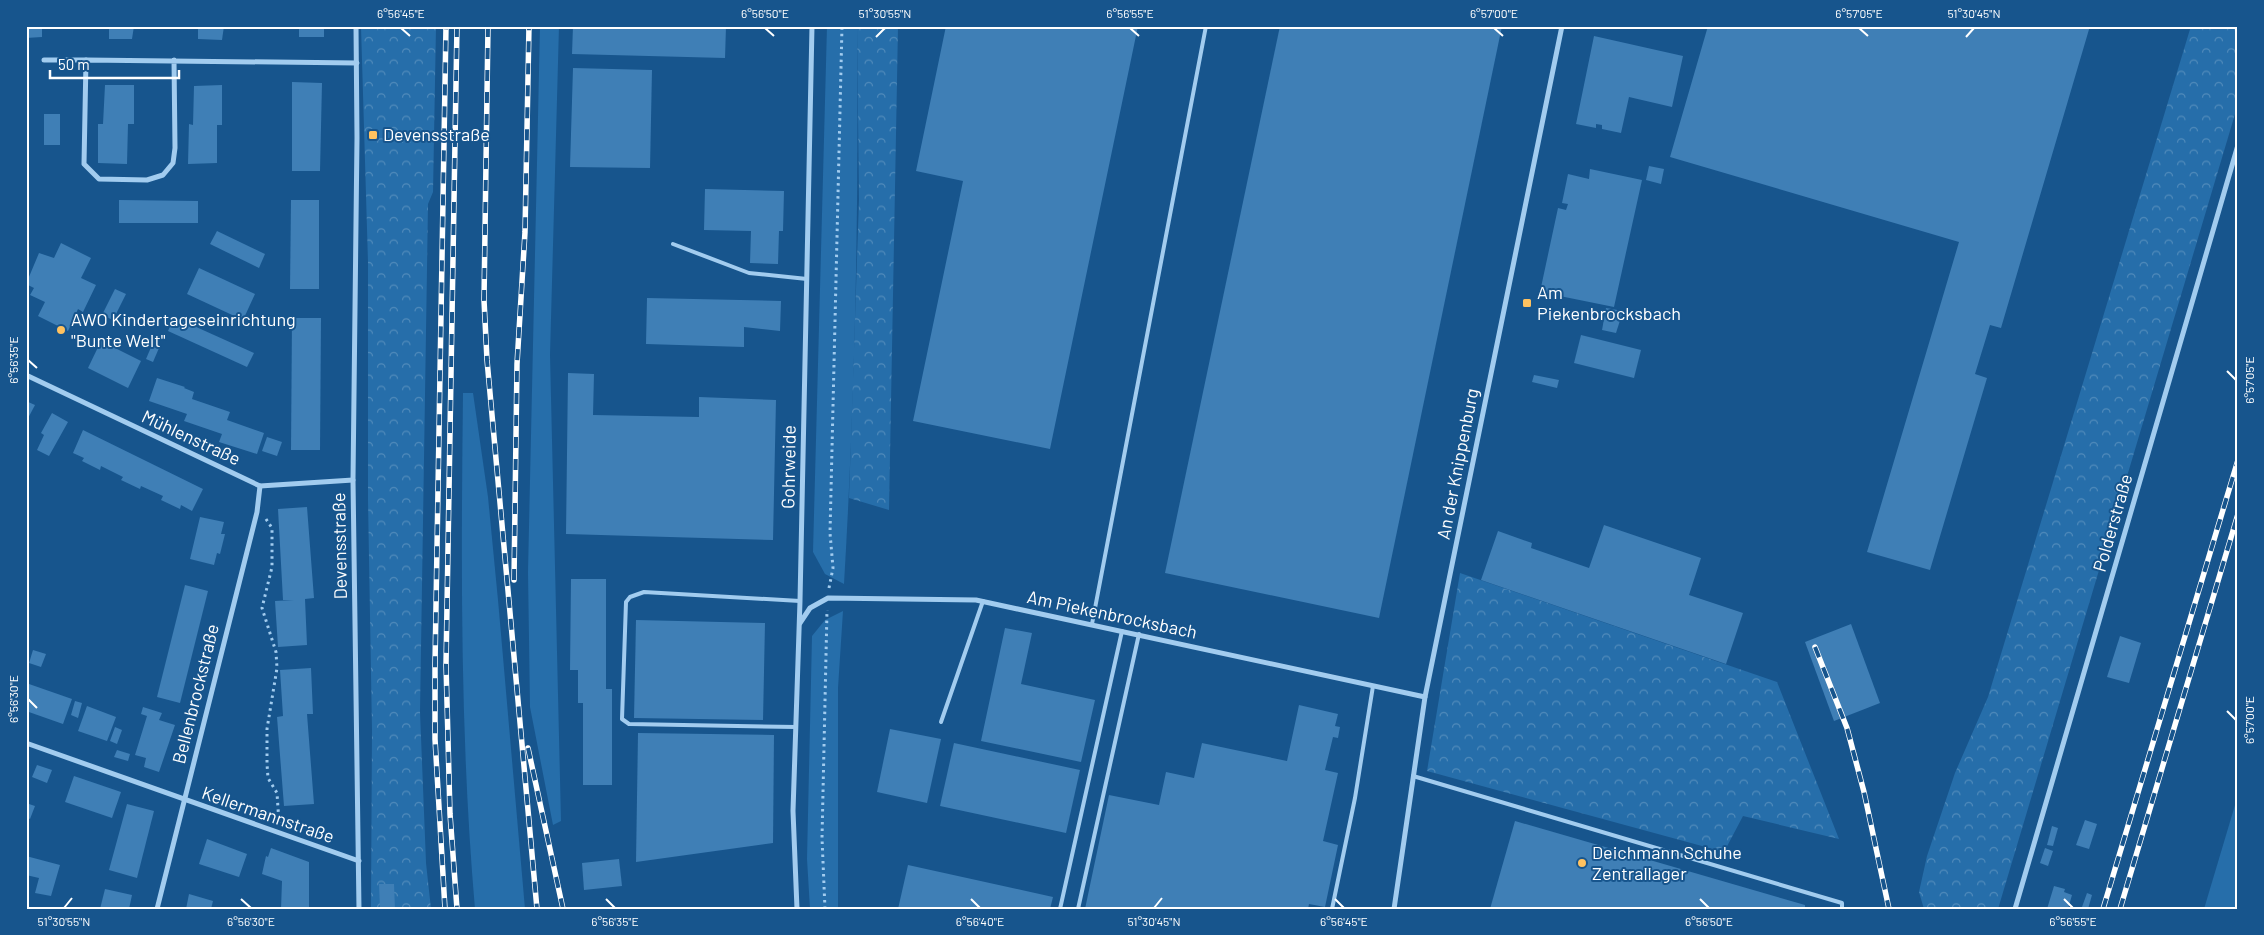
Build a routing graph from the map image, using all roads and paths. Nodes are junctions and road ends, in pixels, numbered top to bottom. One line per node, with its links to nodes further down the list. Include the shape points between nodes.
1 (356, 26): 9 (street, Devensstraße)
2 (812, 26): 12 (street, Gohrweide)
3 (842, 26): 17 (path)
4 (1206, 26): 21 (lane)
5 (1562, 26): 26 (street, An der Knippenburg)
6 (44, 60): 7 (street)
7 (86, 60): 8 (street); 8 (street, via 84,164 99,179 147,180 163,175 173,164 176,148)
8 (174, 60): 9 (street)
9 (356, 63): 14 (street, Devensstraße)
10 (2238, 145): 43 (street, Polderstraße)
11 (673, 244): 12 (lane, via 749,273)
12 (807, 280): 18 (street, Gohrweide)
13 (26, 375): 15 (street, Mühlenstraße)
14 (353, 480): 15 (street, Mühlenstraße); 33 (street, Devensstraße)
15 (260, 486): 16 (street, Bellenbrockstraße)
16 (257, 512): 31 (street, Bellenbrockstraße); 32 (path, via 269,521 272,528 272,567 262,608 276,652 277,668 267,729 267,764 268,778 277,793)
17 (832, 559)
18 (800, 601): 20 (street, Gohrweide); 28 (lane, via 644,592 630,597 626,602 622,719 629,724)
19 (983, 601): 20 (street, Am Piekenbrocksbach, via 828,598 810,608); 21 (street, Am Piekenbrocksbach); 27 (lane)
20 (800, 624): 28 (street, Gohrweide)
21 (1092, 624): 22 (street, Am Piekenbrocksbach)
22 (1122, 631): 24 (street, Am Piekenbrocksbach); 38 (lane)
23 (826, 632): 37 (path, via 822,838)
24 (1138, 634): 25 (street, Am Piekenbrocksbach); 39 (lane)
25 (1373, 686): 26 (street, Am Piekenbrocksbach); 40 (lane)
26 (1425, 697): 30 (street, An der Knippenburg)
27 (942, 722)
28 (796, 727): 36 (street, Gohrweide, via 792,811)
29 (26, 743): 31 (street, Kellermannstraße)
30 (1413, 776): 41 (street, An der Knippenburg); 42 (lane, via 1842,903)
31 (184, 800): 32 (street, Kellermannstraße); 34 (street, Bellenbrockstraße)
32 (280, 834): 33 (street, Kellermannstraße)
33 (360, 861): 35 (street, Devensstraße)
34 (157, 909)
35 (359, 909)
36 (797, 909)
37 (825, 909)
38 (1060, 909)
39 (1078, 909)
40 (1332, 909)
41 (1394, 909)
42 (1842, 909)
43 (2015, 909)

